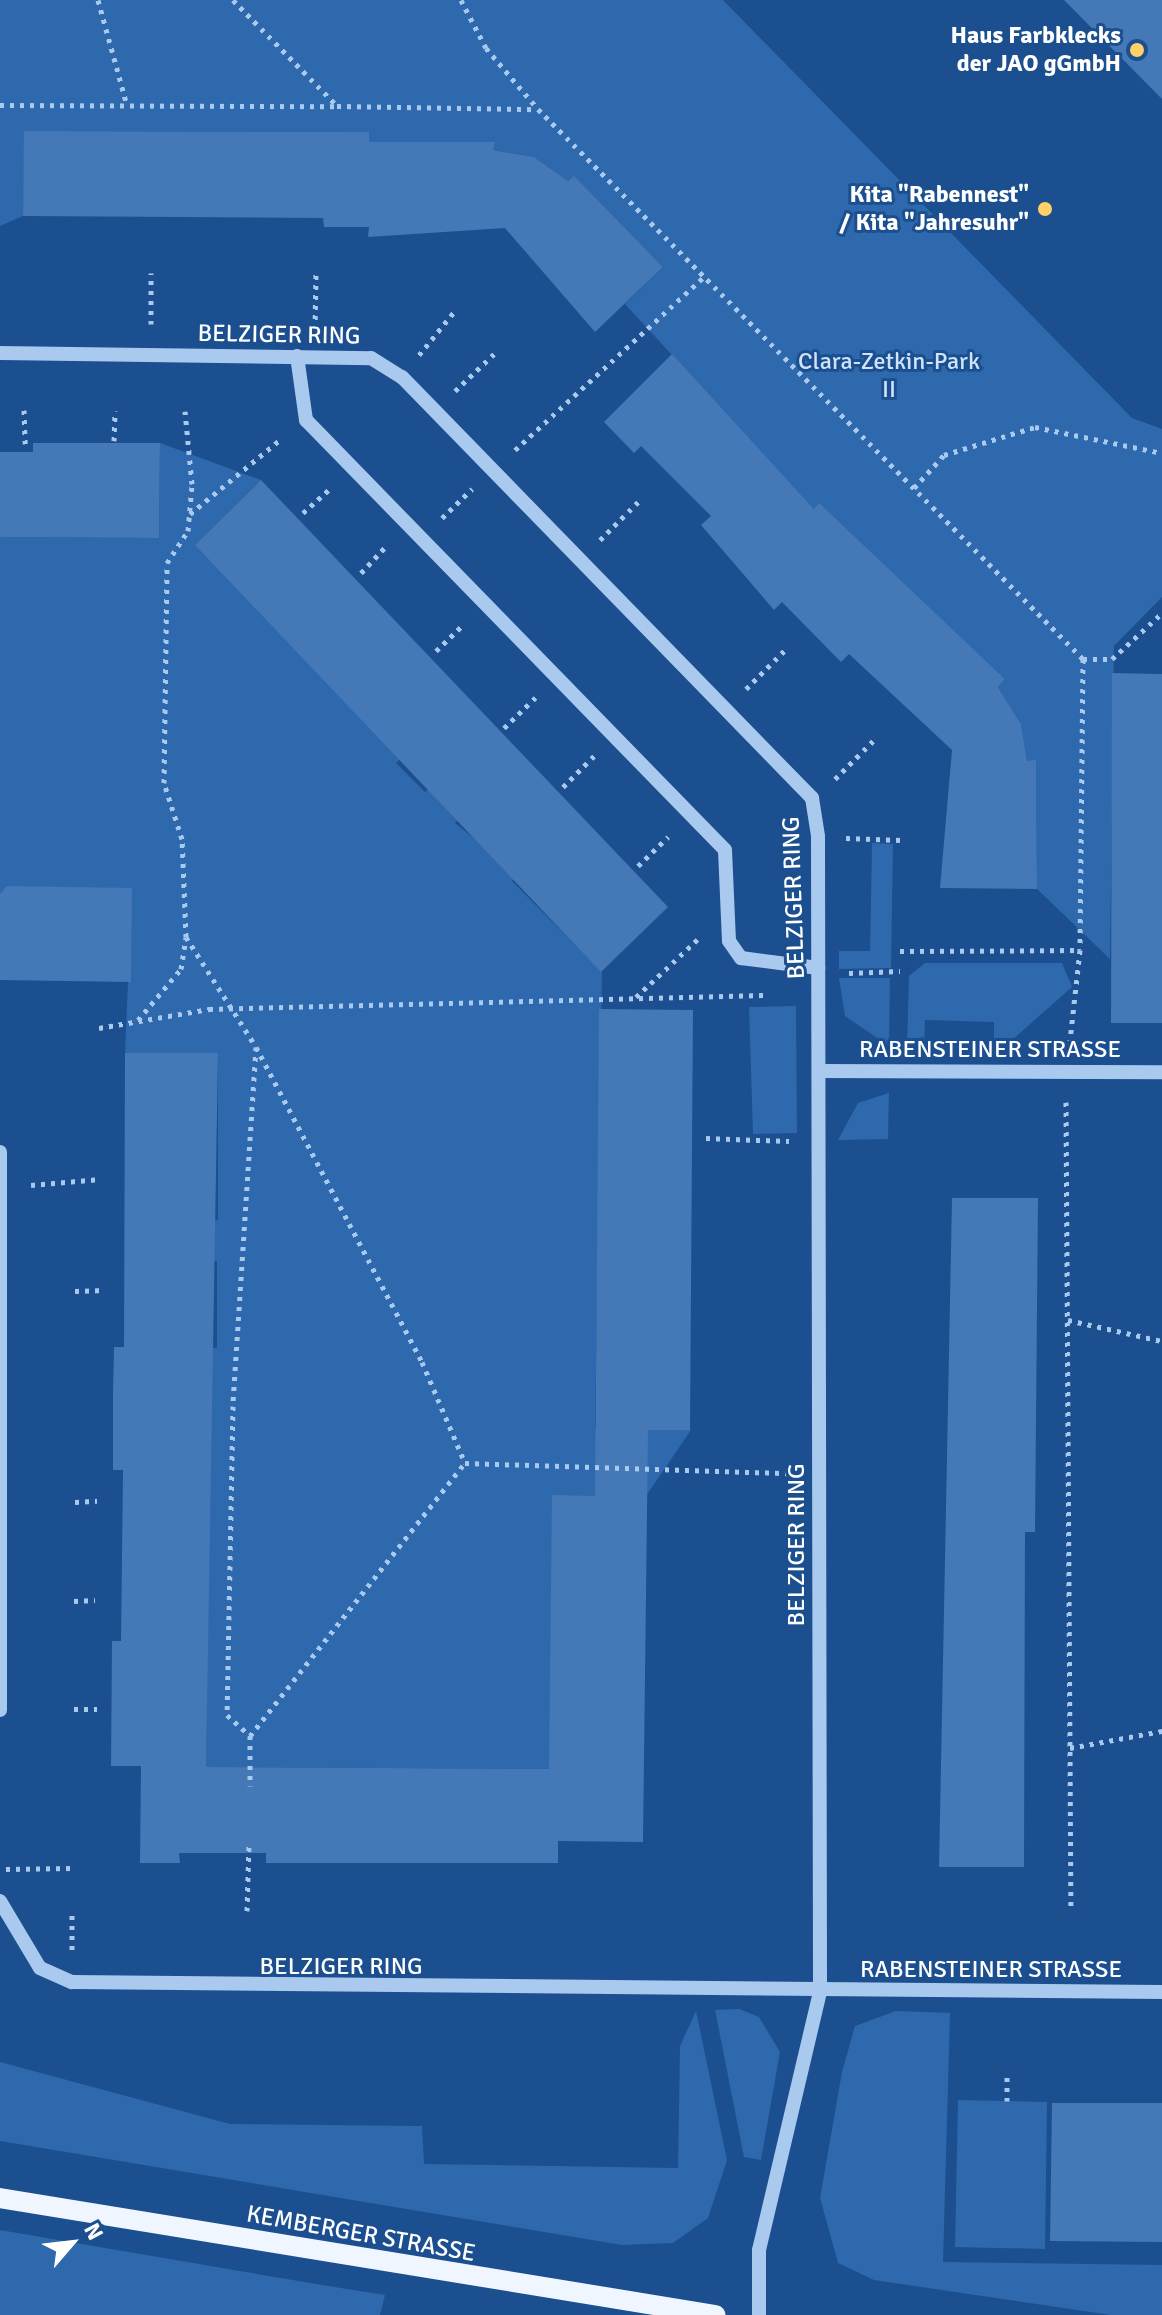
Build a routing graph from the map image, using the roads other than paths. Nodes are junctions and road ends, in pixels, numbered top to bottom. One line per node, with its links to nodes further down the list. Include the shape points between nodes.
1 (0, 353): 2 (street, BELZIGER RING)
2 (297, 356): 3 (street, via 306,420 725,850 729,941 741,958); 3 (street, BELZIGER RING, via 371,358 402,377 812,798 818,837)
3 (818, 968): 4 (street, BELZIGER RING)
4 (819, 1071): 5 (street, RABENSTEINER STRASSE); 9 (street, BELZIGER RING)
5 (1162, 1072)
6 (0, 1152): 7 (street, via 5,1189)
7 (0, 1710)
8 (0, 1901): 9 (street, BELZIGER RING, via 40,1968 72,1982)
9 (820, 1992): 10 (street, RABENSTEINER STRASSE); 13 (street, BELZIGER RING, via 759,2250)
10 (1162, 1992)
11 (0, 2198): 12 (main road, KEMBERGER STRASSE)
12 (715, 2315)
13 (759, 2315)

